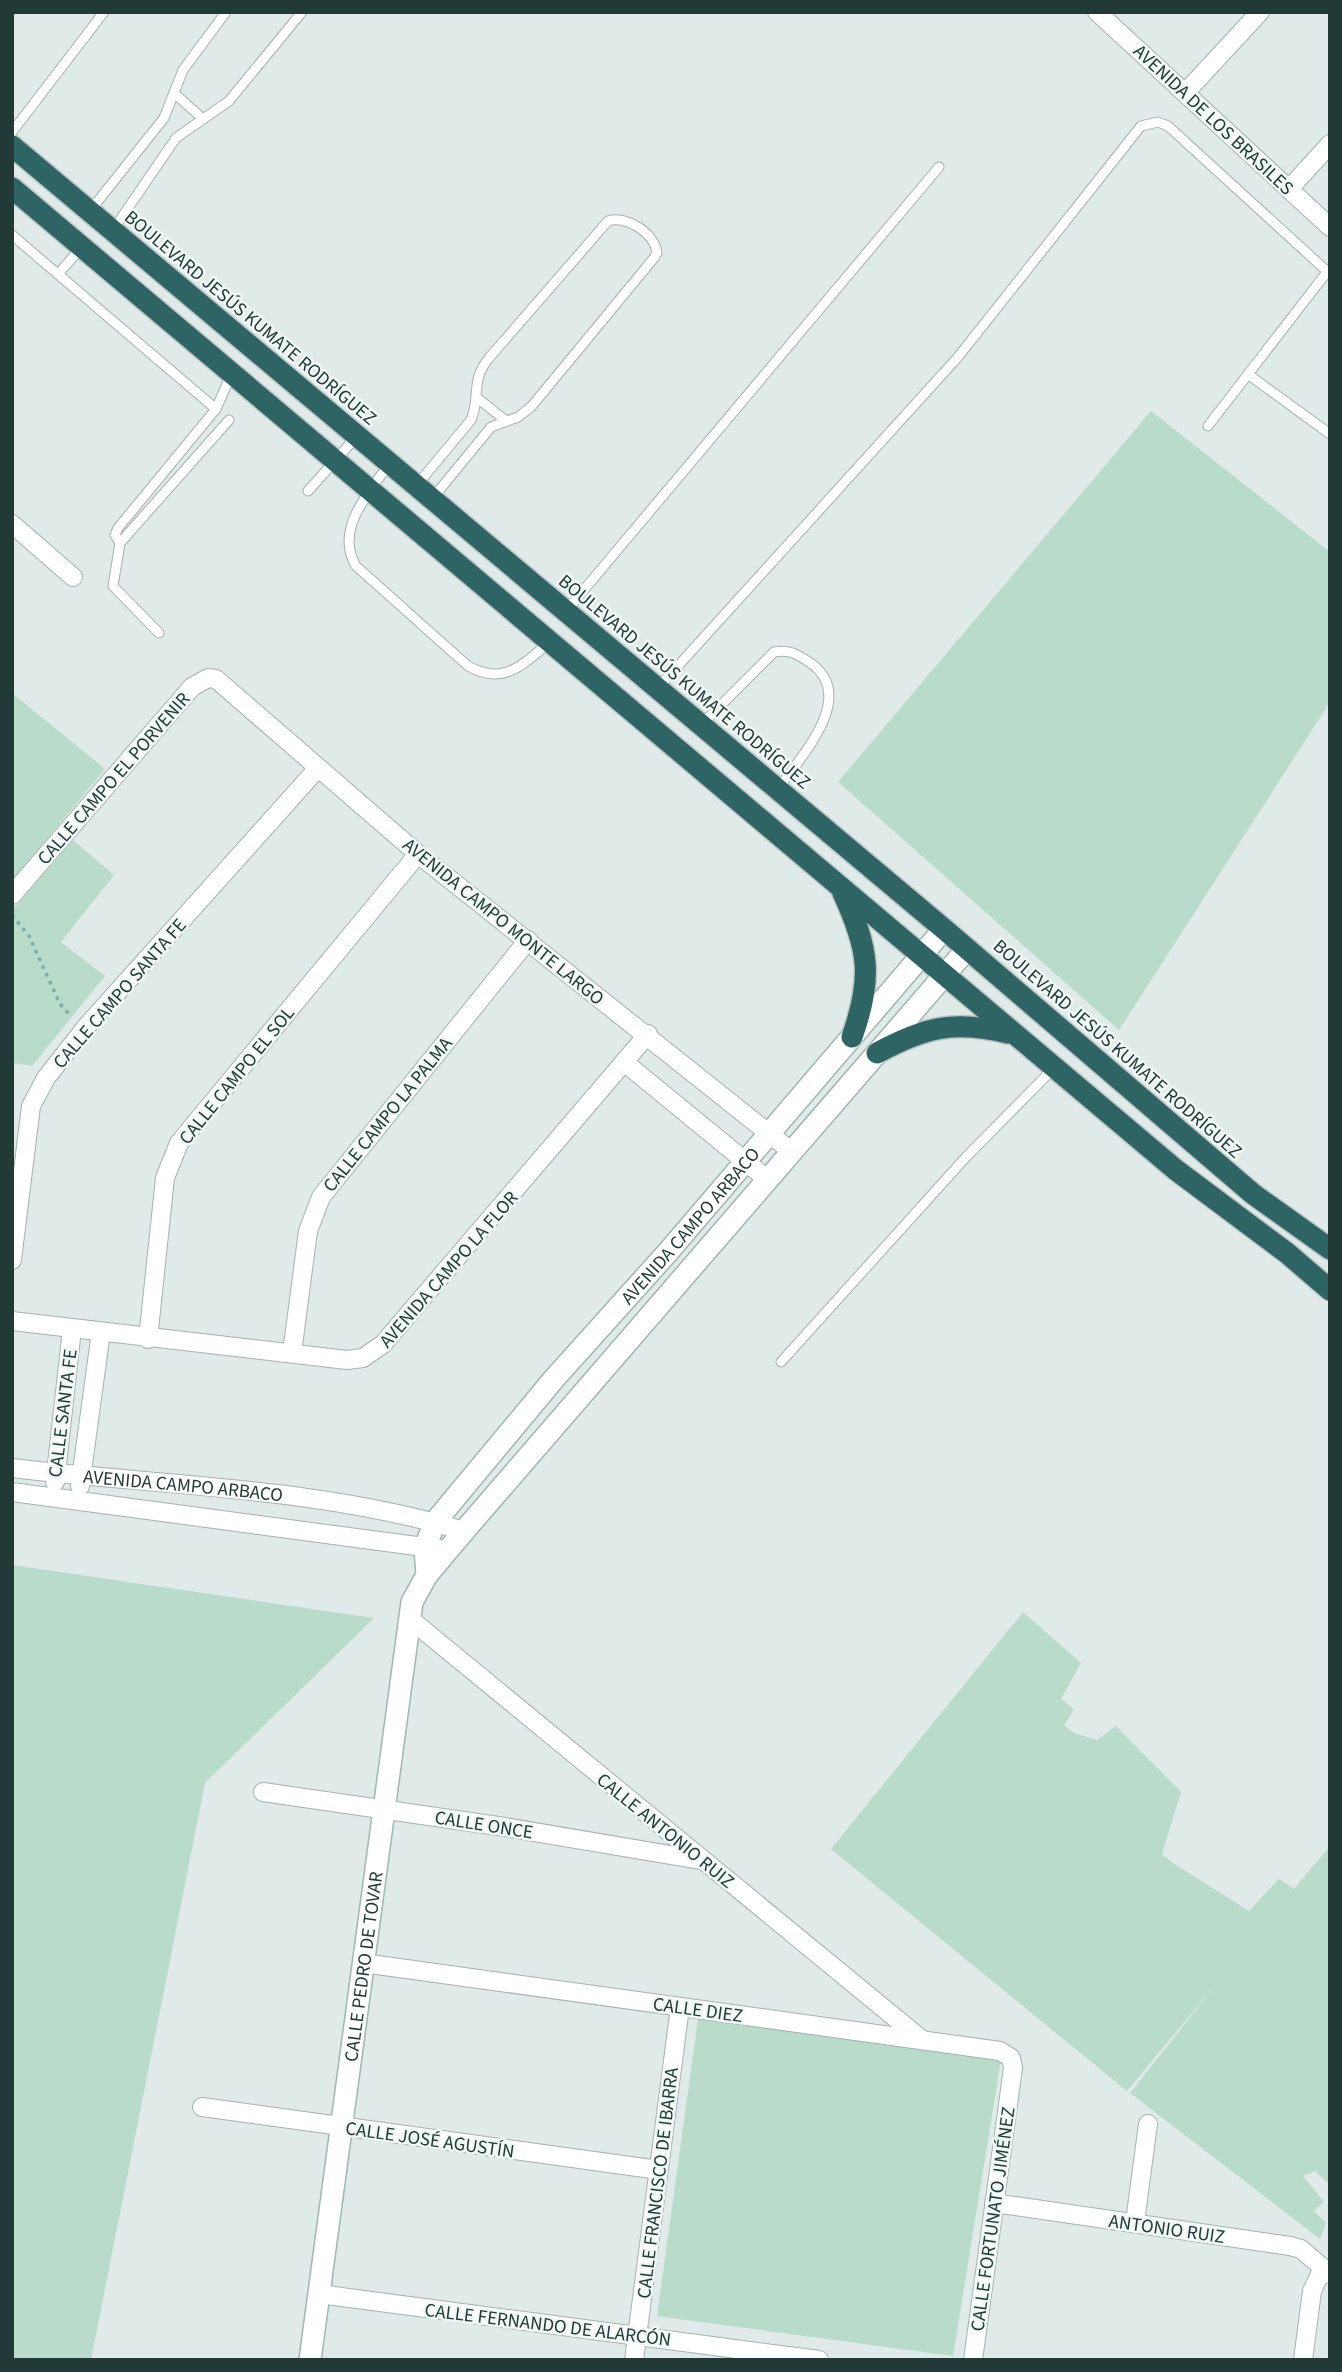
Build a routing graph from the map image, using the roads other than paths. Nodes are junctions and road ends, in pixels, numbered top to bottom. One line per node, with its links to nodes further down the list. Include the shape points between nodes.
1 (104, 12): 9 (lane)
2 (226, 12): 6 (lane, via 183,71)
3 (302, 12): 8 (lane, via 244,86)
4 (1097, 12): 7 (street, AVENIDA DE LOS BRASILES)
5 (1260, 12): 7 (street)
6 (174, 93): 8 (lane); 15 (lane, via 164,118)
7 (1185, 93): 14 (street, AVENIDA DE LOS BRASILES)
8 (203, 118): 17 (lane, via 176,138)
9 (12, 132)
10 (1330, 144): 14 (street)
11 (12, 146): 15 (highway, BOULEVARD JESÚS KUMATE RODRÍGUEZ)
12 (939, 167): 39 (lane)
13 (12, 188): 19 (highway)
14 (1289, 189): 16 (street, AVENIDA DE LOS BRASILES)
15 (90, 211): 17 (highway, BOULEVARD JESÚS KUMATE RODRÍGUEZ)
16 (1330, 227)
17 (113, 230): 30 (highway, BOULEVARD JESÚS KUMATE RODRÍGUEZ)
18 (12, 235): 21 (lane)
19 (82, 247): 21 (lane); 22 (highway)
20 (1328, 273): 23 (lane); 43 (lane, via 1168,126 1158,122 1141,126 940,377)
21 (58, 274): 25 (lane)
22 (232, 374): 25 (lane); 31 (highway)
23 (1249, 375): 28 (lane); 29 (lane)
24 (476, 397): 26 (lane); 26 (lane, via 481,368 601,228 615,219 636,225 655,243 654,258 531,407); 35 (lane, via 471,420)
25 (216, 409): 37 (lane, via 118,528 115,535)
26 (505, 420): 35 (lane)
27 (229, 421): 37 (lane)
28 (1208, 426)
29 (1330, 434)
30 (357, 436): 31 (lane); 32 (highway, BOULEVARD JESÚS KUMATE RODRÍGUEZ)
31 (334, 460): 33 (lane); 34 (highway)
32 (390, 463): 34 (lane); 35 (highway, BOULEVARD JESÚS KUMATE RODRÍGUEZ)
33 (308, 491)
34 (370, 491): 41 (highway); 41 (lane, via 348,532 350,556 468,666 491,676 503,674 527,662)
35 (424, 492): 39 (highway, BOULEVARD JESÚS KUMATE RODRÍGUEZ)
36 (12, 524): 38 (street)
37 (120, 542): 40 (lane, via 113,586)
38 (73, 577)
39 (566, 611): 43 (highway, BOULEVARD JESÚS KUMATE RODRÍGUEZ)
40 (159, 633)
41 (550, 642): 48 (highway)
42 (223, 682): 45 (street, AVENIDA CAMPO MONTE LARGO); 49 (street, CALLE CAMPO EL PORVENIR, via 208,678 192,687)
43 (658, 688): 44 (highway, BOULEVARD JESÚS KUMATE RODRÍGUEZ)
44 (701, 725): 46 (highway, BOULEVARD JESÚS KUMATE RODRÍGUEZ); 46 (lane, via 774,652 792,652 813,665 830,689 828,710)
45 (318, 768): 47 (street, AVENIDA CAMPO MONTE LARGO); 66 (street, CALLE CAMPO SANTA FE, via 86,1027 46,1078 31,1106)
46 (778, 790): 50 (highway, BOULEVARD JESÚS KUMATE RODRÍGUEZ)
47 (418, 854): 51 (street, AVENIDA CAMPO MONTE LARGO); 71 (street, CALLE CAMPO EL SOL, via 179,1143 165,1178)
48 (841, 888): 53 (highway); 57 (highway, via 861,932 867,973 863,1006)
49 (12, 895)
50 (944, 929): 52 (highway, BOULEVARD JESÚS KUMATE RODRÍGUEZ); 53 (street, AVENIDA CAMPO ARBACO)
51 (528, 940): 55 (street, AVENIDA CAMPO MONTE LARGO); 72 (street, CALLE CAMPO LA PALMA, via 321,1197 308,1231)
52 (967, 949): 54 (street, AVENIDA CAMPO ARBACO); 65 (highway, BOULEVARD JESÚS KUMATE RODRÍGUEZ, via 1253,1194)
53 (920, 955): 54 (highway); 57 (street, AVENIDA CAMPO ARBACO)
54 (942, 974): 56 (highway); 58 (street, AVENIDA CAMPO ARBACO)
55 (648, 1034): 59 (street, AVENIDA CAMPO LA FLOR); 61 (street, AVENIDA CAMPO MONTE LARGO)
56 (1014, 1035): 58 (highway, via 977,1026 952,1026 908,1037); 60 (highway)
57 (852, 1037): 61 (street, AVENIDA CAMPO ARBACO)
58 (877, 1053): 62 (street, AVENIDA CAMPO ARBACO)
59 (624, 1062): 63 (street); 72 (street, AVENIDA CAMPO LA FLOR, via 377,1350 347,1360)
60 (1054, 1068): 67 (highway); 73 (lane, via 967,1156)
61 (769, 1134): 62 (street, AVENIDA CAMPO MONTE LARGO); 63 (street, AVENIDA CAMPO ARBACO)
62 (792, 1151): 64 (street, AVENIDA CAMPO ARBACO)
63 (746, 1161): 64 (street); 80 (street, AVENIDA CAMPO ARBACO)
64 (768, 1180): 81 (street, AVENIDA CAMPO ARBACO)
65 (1330, 1249)
66 (12, 1260)
67 (1330, 1290)
68 (12, 1321): 69 (street, AVENIDA CAMPO LA FLOR)
69 (72, 1329): 70 (street, AVENIDA CAMPO LA FLOR); 75 (street, CALLE SANTA FE)
70 (101, 1332): 71 (street, AVENIDA CAMPO LA FLOR); 76 (street, CALLE SANTA FE)
71 (148, 1339): 72 (street, AVENIDA CAMPO LA FLOR)
72 (292, 1353)
73 (780, 1362)
74 (12, 1468): 75 (street, AVENIDA CAMPO ARBACO)
75 (56, 1473): 76 (street, AVENIDA CAMPO ARBACO); 78 (street, CALLE SANTA FE)
76 (82, 1475): 79 (street, CALLE SANTA FE); 80 (street, AVENIDA CAMPO ARBACO, via 291,1497)
77 (12, 1492): 78 (street, AVENIDA CAMPO ARBACO)
78 (52, 1497): 79 (street, AVENIDA CAMPO ARBACO)
79 (77, 1500): 82 (street, AVENIDA CAMPO ARBACO)
80 (435, 1522): 81 (street, AVENIDA CAMPO ARBACO); 82 (street, AVENIDA CAMPO ARBACO)
81 (464, 1531): 83 (street, AVENIDA CAMPO ARBACO)
82 (425, 1547): 83 (street, AVENIDA CAMPO ARBACO); 84 (street)
83 (449, 1551): 84 (street)
84 (427, 1575): 85 (street, CALLE PEDRO DE TOVAR, via 412,1602)
85 (410, 1619): 87 (street, CALLE PEDRO DE TOVAR); 88 (street, CALLE ANTONIO RUIZ)
86 (263, 1792): 87 (street, CALLE ONCE)
87 (384, 1810): 88 (street, CALLE ONCE); 89 (street, CALLE PEDRO DE TOVAR)
88 (704, 1861): 91 (street, CALLE ANTONIO RUIZ)
89 (363, 1963): 90 (street, CALLE DIEZ); 95 (street, CALLE PEDRO DE TOVAR)
90 (680, 2007): 91 (street, CALLE DIEZ); 96 (street, CALLE FRANCISCO DE IBARRA)
91 (922, 2040): 92 (street, CALLE DIEZ, via 1000,2051 1011,2059)
92 (1012, 2077): 97 (street, CALLE FORTUNATO JIMÉNEZ)
93 (202, 2107): 95 (street, CALLE JOSÉ AGUSTÍN)
94 (1148, 2124): 98 (street)
95 (341, 2126): 96 (street, CALLE JOSÉ AGUSTÍN); 100 (street, CALLE PEDRO DE TOVAR)
96 (659, 2170): 101 (street, CALLE FRANCISCO DE IBARRA)
97 (994, 2203): 98 (street, ANTONIO RUIZ); 105 (street, CALLE FORTUNATO JIMÉNEZ)
98 (1135, 2222): 99 (street, ANTONIO RUIZ, via 1290,2246 1301,2249)
99 (1326, 2271): 106 (street, via 1312,2291)
100 (319, 2294): 101 (street, CALLE FERNANDO DE ALARCÓN); 102 (street, CALLE PEDRO DE TOVAR)
101 (637, 2336): 103 (street, CALLE FRANCISCO DE IBARRA); 104 (street, CALLE FERNANDO DE ALARCÓN)
102 (310, 2360)
103 (634, 2360)
104 (819, 2360)
105 (973, 2360)
106 (1303, 2360)

